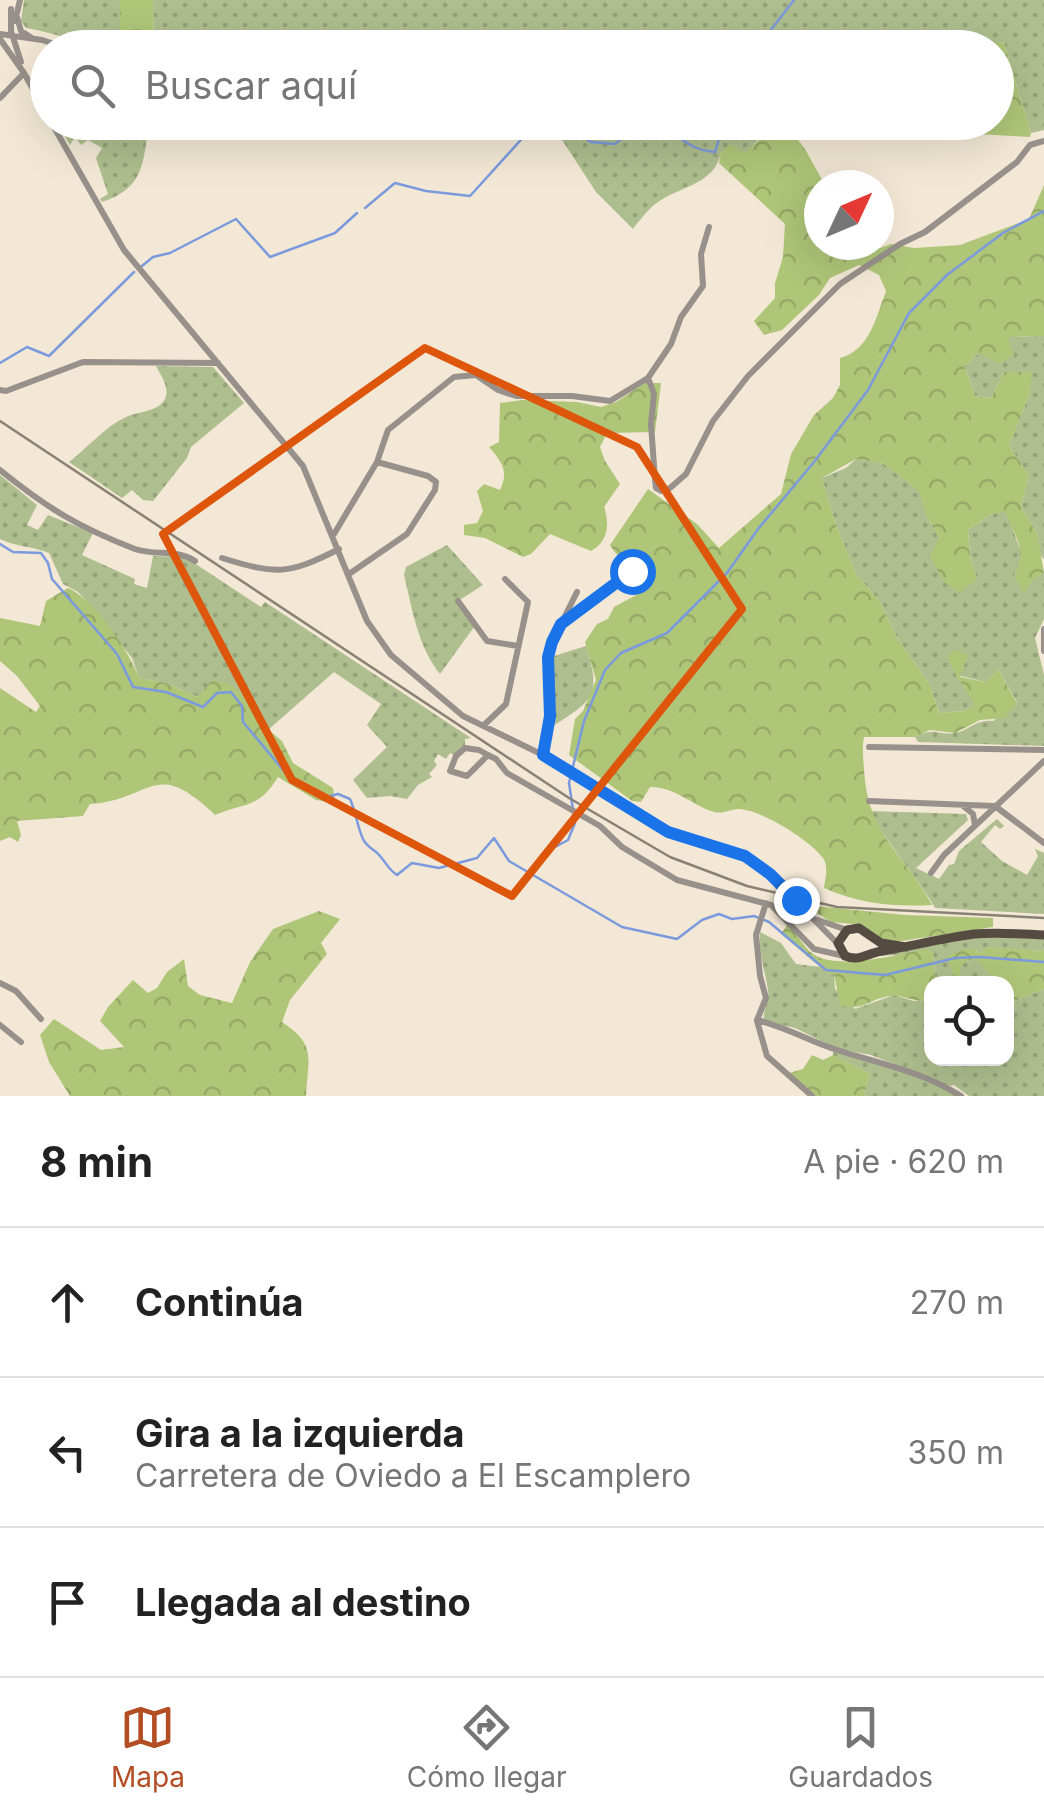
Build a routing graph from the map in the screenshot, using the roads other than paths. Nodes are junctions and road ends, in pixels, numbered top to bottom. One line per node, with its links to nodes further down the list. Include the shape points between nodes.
1 (16, 4): 2 (street); 2 (street); 3 (street, via 21,31)
2 (5, 33): 4 (street); 6 (street)
3 (30, 36)
4 (30, 37)
5 (30, 39): 6 (street, via 18,49)
6 (24, 73): 7 (street); 8 (street)
7 (30, 84)
8 (0, 98)
9 (61, 140): 12 (street, via 124,250)
10 (1044, 140): 13 (street, via 924,232 840,284 748,376 686,474 660,492)
11 (709, 227): 13 (street, via 701,254 703,286)
12 (218, 363): 14 (street, via 82,362); 17 (street, via 303,466)
13 (648, 378): 15 (street, via 610,401 516,396 476,375 454,377 388,430)
14 (0, 390)
15 (377, 462): 17 (street); 22 (street, via 428,476 435,490 406,534)
16 (0, 470): 20 (street, via 66,520 139,550)
17 (334, 534): 18 (street)
18 (339, 549): 19 (street, via 274,572); 22 (street)
19 (222, 558)
20 (196, 561)
21 (632, 571): 26 (street)
22 (349, 574): 30 (street, via 378,640 448,705)
23 (505, 578): 28 (street, via 528,602)
24 (577, 592): 26 (street)
25 (458, 601): 28 (street, via 487,641)
26 (561, 624): 35 (street, via 548,657 550,716)
27 (1044, 628): 29 (street)
28 (518, 646): 30 (street, via 506,704)
29 (1044, 651)
30 (482, 726): 35 (street)
31 (870, 747): 32 (street)
32 (1027, 750): 33 (street); 37 (street)
33 (1044, 750)
34 (488, 755): 34 (street, via 467,776 450,771 464,748); 45 (street, via 677,880)
35 (543, 755): 44 (street, via 668,832 745,856)
36 (1044, 761): 37 (street)
37 (1036, 768): 40 (street)
38 (868, 801): 39 (street)
39 (961, 804): 40 (street); 41 (street)
40 (995, 806): 41 (street); 42 (street)
41 (975, 825): 43 (street)
42 (1044, 843)
43 (930, 872)
44 (796, 900): 46 (street); 47 (street)
45 (766, 903): 46 (street); 58 (street, via 756,935 766,998)
46 (780, 911): 53 (street)
47 (812, 917): 48 (street); 51 (street)
48 (846, 930): 49 (main road); 51 (main road)
49 (869, 935): 52 (main road); 54 (main road)
50 (1044, 935): 52 (main road, via 978,934)
51 (838, 945): 53 (street); 55 (main road)
52 (906, 947): 54 (main road)
53 (824, 954): 55 (street)
54 (868, 954): 55 (main road)
55 (845, 956)
56 (0, 983): 57 (street)
57 (41, 1019)
58 (757, 1020): 61 (street, via 767,1056); 62 (street, via 906,1070)
59 (0, 1024): 60 (street)
60 (21, 1042)
61 (812, 1096)
62 (961, 1096)

